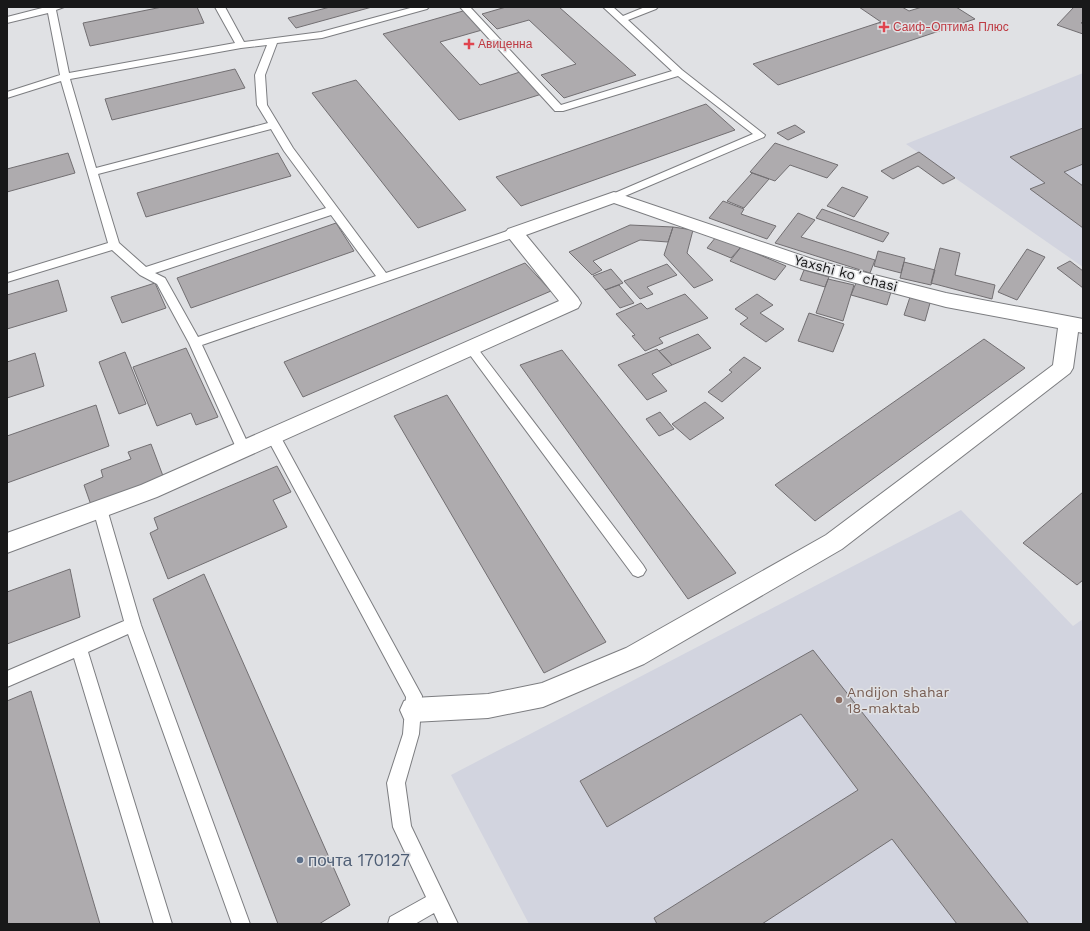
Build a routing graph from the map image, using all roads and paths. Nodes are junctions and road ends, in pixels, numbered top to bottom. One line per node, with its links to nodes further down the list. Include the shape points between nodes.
1 (220, 7): 10 (lane)
2 (424, 7): 9 (lane, via 322,35)
3 (465, 7): 11 (lane, via 560,109)
4 (608, 7): 7 (lane)
5 (653, 7): 7 (lane)
6 (54, 8): 8 (lane); 12 (lane)
7 (622, 19): 11 (lane)
8 (7, 20)
9 (273, 42): 10 (lane); 14 (lane, via 260,75 262,105)
10 (241, 45): 12 (lane)
11 (680, 72): 16 (lane, via 760,136)
12 (65, 77): 13 (lane); 15 (lane)
13 (7, 95)
14 (273, 125): 15 (lane); 17 (lane)
15 (92, 172): 19 (lane)
16 (614, 197): 18 (street); 23 (street, Yaxshi koʻchasi, via 810,265 946,300)
17 (333, 210): 20 (lane); 22 (lane)
18 (514, 233): 22 (lane); 25 (street, via 571,303)
19 (114, 245): 20 (lane); 21 (lane)
20 (144, 272): 24 (lane, via 161,281)
21 (7, 278)
22 (384, 278): 24 (lane)
23 (1076, 325): 34 (street, via 1063,368 834,542 635,656 543,695 488,706)
24 (195, 343): 27 (lane)
25 (471, 348): 26 (street); 30 (lane)
26 (273, 436): 27 (street); 34 (lane, via 414,696)
27 (243, 448): 28 (street, via 149,491)
28 (100, 509): 29 (street); 31 (lane)
29 (7, 543)
30 (638, 570)
31 (133, 625): 32 (lane); 37 (lane)
32 (79, 648): 33 (lane); 36 (lane)
33 (7, 679)
34 (413, 710): 35 (lane, via 411,734 396,783 402,827)
35 (437, 901): 38 (lane); 39 (lane)
36 (163, 924)
37 (241, 924)
38 (397, 924)
39 (449, 924)

